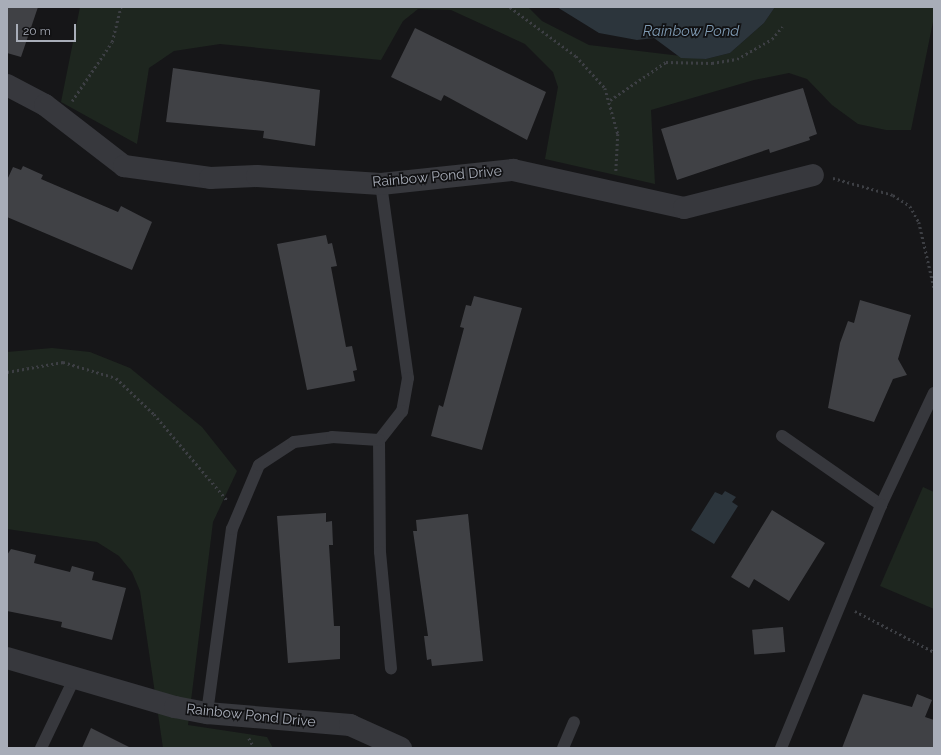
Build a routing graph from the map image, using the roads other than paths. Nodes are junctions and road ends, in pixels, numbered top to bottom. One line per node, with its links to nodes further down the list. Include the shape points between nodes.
1 (7, 85): 3 (street, Rainbow Pond Drive, via 45,105 124,166 210,178 257,176)
2 (813, 174): 3 (street, Rainbow Pond Drive, via 690,207 513,170)
3 (381, 184): 6 (lane, via 408,378 402,411)
4 (934, 393): 7 (lane)
5 (782, 436): 7 (lane)
6 (379, 440): 9 (lane, via 380,552); 11 (lane, via 332,437 294,442 283,447 260,465 238,512 227,559)
7 (881, 505): 16 (lane)
8 (7, 658): 10 (street, Rainbow Pond Drive)
9 (391, 668)
10 (75, 677): 11 (street, Rainbow Pond Drive); 13 (lane)
11 (207, 713): 14 (street, Rainbow Pond Drive, via 350,725)
12 (574, 722): 15 (lane)
13 (41, 748)
14 (401, 748)
15 (564, 748)
16 (781, 748)

